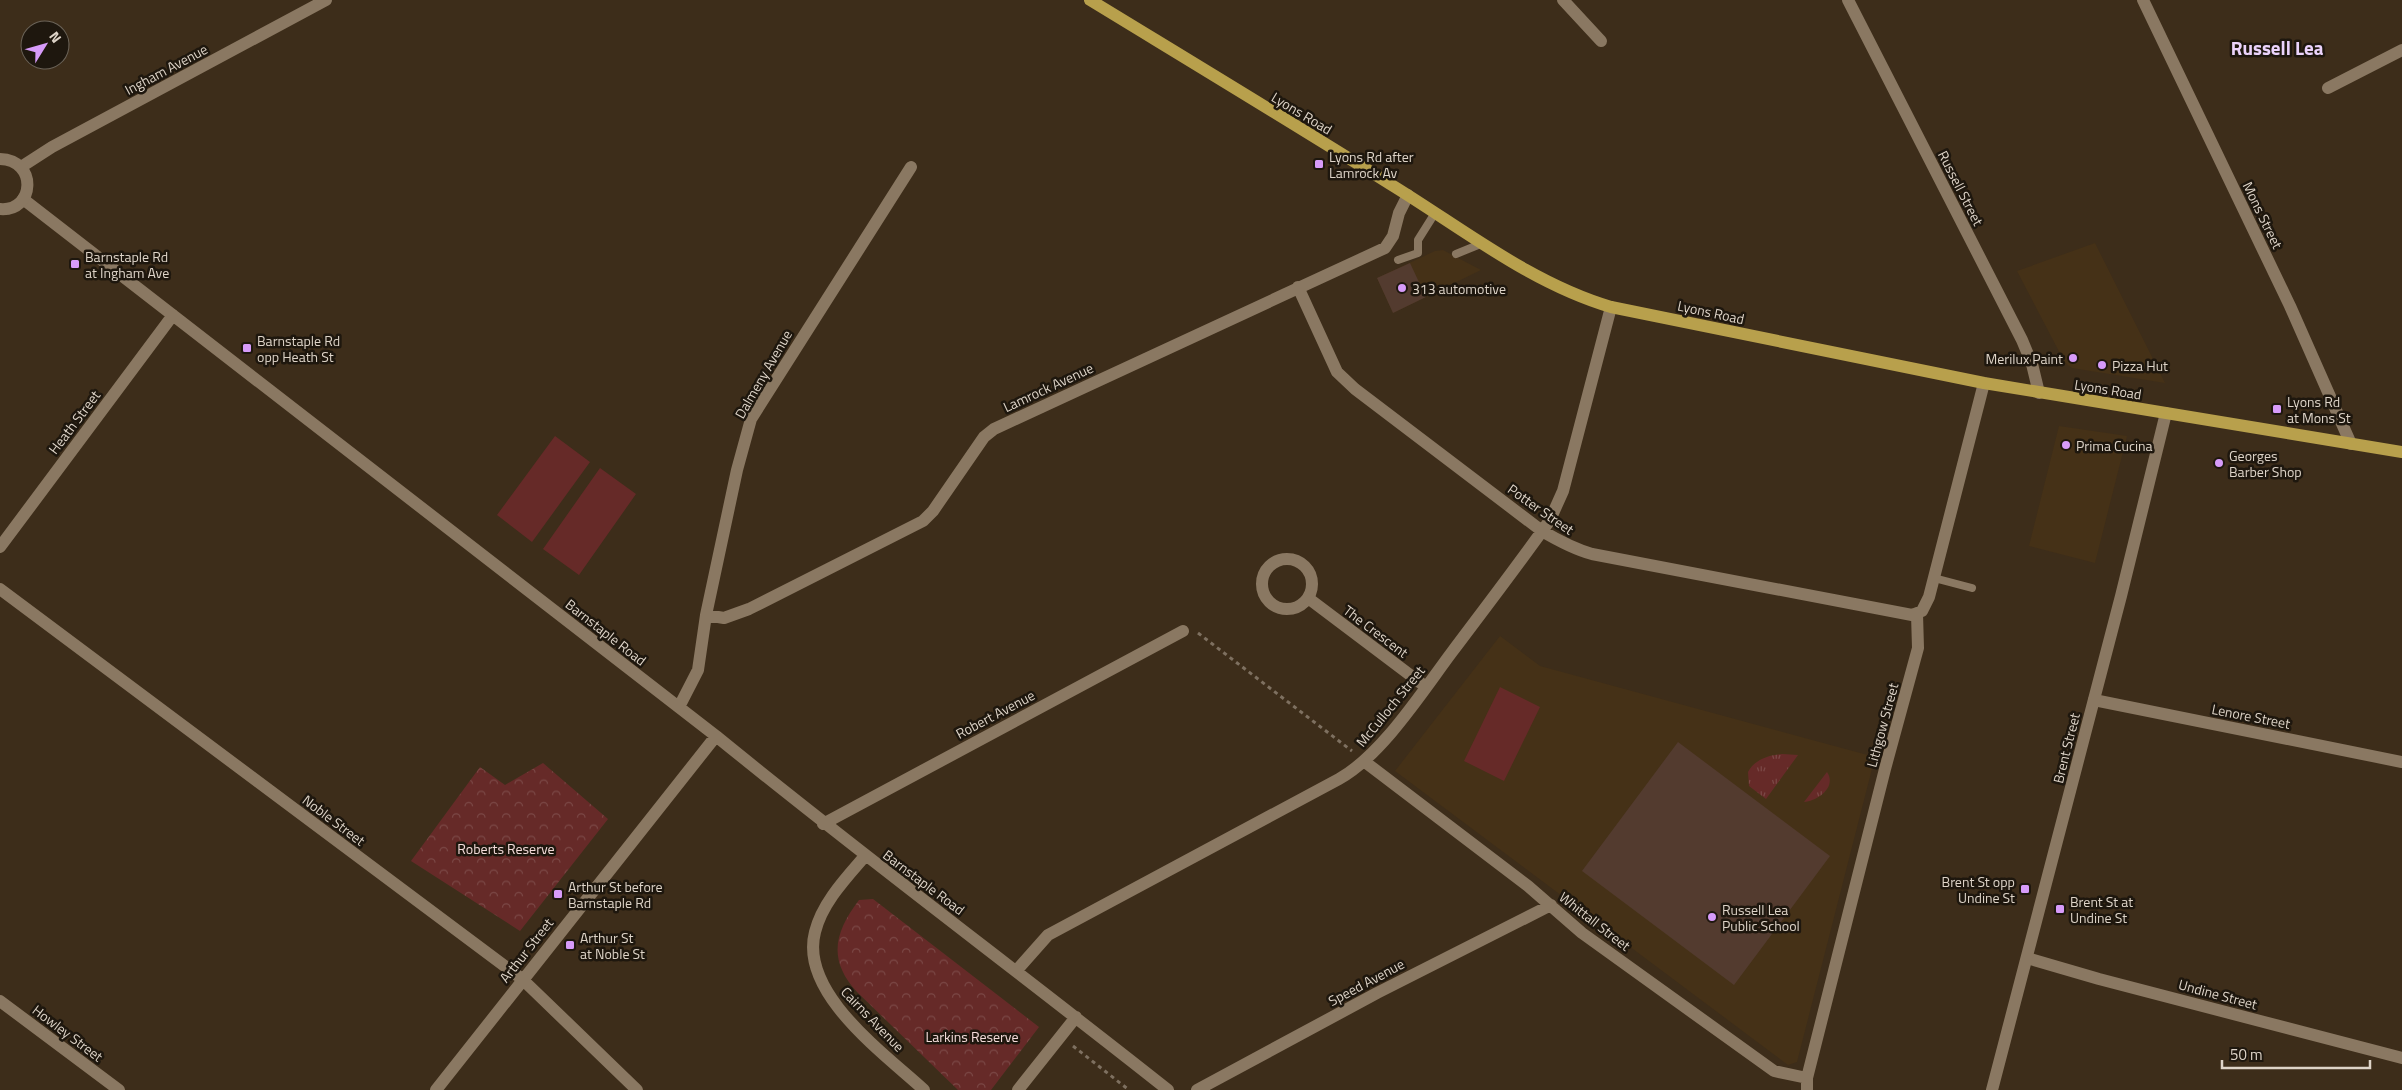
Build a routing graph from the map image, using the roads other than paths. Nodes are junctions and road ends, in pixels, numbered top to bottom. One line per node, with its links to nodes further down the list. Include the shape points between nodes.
1 (326, 0): 10 (street, Ingham Avenue, via 52,147)
2 (1090, 0): 12 (main road, Lyons Road)
3 (1563, 0): 6 (street)
4 (1848, 0): 23 (street, Russell Street, via 2022,340)
5 (2144, 0): 25 (street, Mons Street, via 2290,306)
6 (1601, 41)
7 (2402, 50): 8 (street)
8 (2328, 88)
9 (0, 159): 10 (street)
10 (22, 167): 13 (street, via 28,183)
11 (912, 167): 34 (street, Dalmeny Avenue, via 751,419)
12 (1408, 196): 15 (main road, Lyons Road); 19 (street, Lamrock Avenue, via 1399,213 1394,236 1385,248)
13 (23, 199): 14 (street, via 11,208); 21 (street, Barnstaple Road)
14 (0, 209)
15 (1435, 213): 16 (main road, Lyons Road); 18 (lane, via 1418,240 1418,253)
16 (1483, 243): 17 (lane); 20 (main road, Lyons Road, via 1545,282)
17 (1456, 254)
18 (1398, 260)
19 (1298, 287): 27 (street, Potter Street, via 1337,372); 34 (street, Lamrock Avenue, via 994,429 984,437 923,521 749,609 724,618)
20 (1611, 307): 22 (main road, Lyons Road); 27 (street, McCulloch Street, via 1563,491)
21 (173, 315): 28 (street, Heath Street); 38 (street, Barnstaple Road)
22 (1984, 383): 23 (main road, Lyons Road); 29 (street)
23 (2039, 393): 24 (main road, Lyons Road)
24 (2166, 413): 25 (main road, Lyons Road); 37 (street, Brent Street)
25 (2351, 444): 26 (main road, Lyons Road)
26 (2402, 452)
27 (1542, 531): 33 (street, Potter Street, via 1576,550 1592,554 1912,616); 36 (street, McCulloch Street)
28 (0, 547)
29 (1934, 578): 30 (lane); 33 (street, via 1926,607)
30 (1972, 588)
31 (0, 589): 47 (street, Noble Street)
32 (1308, 598): 32 (street, via 1303,604 1288,610 1273,605 1263,594 1265,571 1277,560 1300,563 1310,575 1312,591); 36 (street, The Crescent)
33 (1917, 614): 51 (street, Lithgow Street, via 1918,648 1882,779)
34 (706, 615): 38 (street, Dalmeny Avenue, via 698,670)
35 (1183, 631): 42 (street, Robert Avenue)
36 (1426, 687): 40 (street, McCulloch Street)
37 (2094, 700): 41 (street, Lenore Street); 45 (street, Brent Street)
38 (679, 707): 39 (street, Barnstaple Road)
39 (716, 736): 42 (street, Barnstaple Road); 47 (street, Arthur Street)
40 (1365, 762): 44 (street, Whittall Street); 46 (street, McCulloch Street, via 1339,779 1055,930)
41 (2402, 762)
42 (823, 824): 43 (street, Barnstaple Road)
43 (865, 856): 46 (street, Barnstaple Road); 55 (street, Cairns Avenue, via 827,904 815,932 813,959 822,985 839,1009)
44 (1551, 905): 51 (street, Whittall Street, via 1582,933 1774,1071); 58 (street, Speed Avenue, via 1377,993)
45 (2027, 958): 50 (street, Undine Street); 59 (street, Brent Street)
46 (1017, 970): 49 (street, Barnstaple Road)
47 (522, 979): 53 (street, Arthur Street); 54 (street, Noble Street)
48 (0, 1001): 52 (street, Howley Street)
49 (1076, 1017): 56 (street); 57 (street, Barnstaple Road)
50 (2402, 1058)
51 (1807, 1084)
52 (119, 1090)
53 (436, 1090)
54 (637, 1090)
55 (924, 1090)
56 (1018, 1090)
57 (1168, 1090)
58 (1197, 1090)
59 (1992, 1090)

